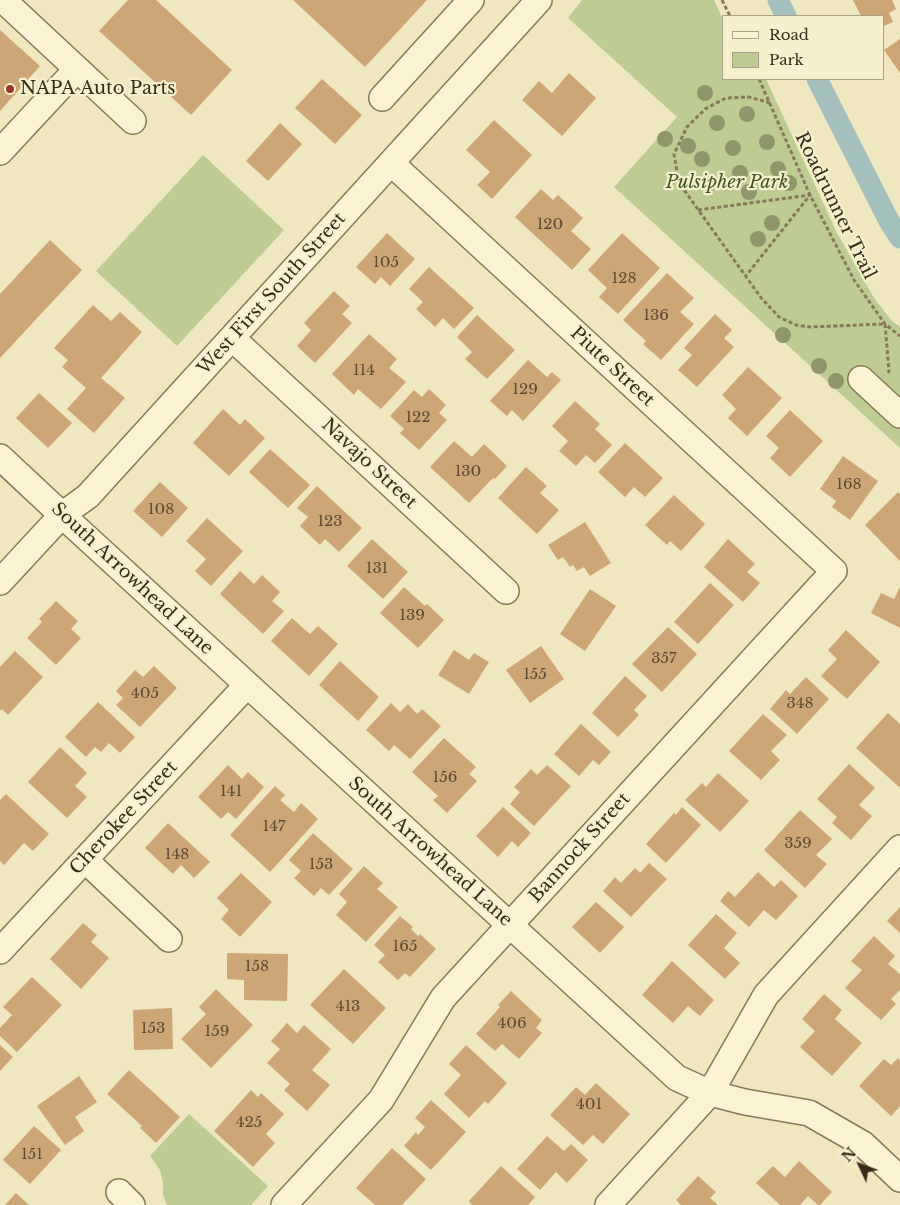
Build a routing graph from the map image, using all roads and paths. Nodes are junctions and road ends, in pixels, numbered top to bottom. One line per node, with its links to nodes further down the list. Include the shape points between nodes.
1 (4, 0): 6 (street)
2 (471, 0): 8 (street)
3 (540, 0): 12 (street, West First South Street)
4 (722, 0): 5 (path)
5 (730, 15)
6 (77, 69): 10 (street); 11 (street)
7 (759, 80): 9 (path, Roadrunner Trail)
8 (382, 98)
9 (770, 103): 13 (path, Roadrunner Trail); 14 (path, via 749,97 726,98 705,109 687,127 674,154 679,183)
10 (133, 121)
11 (0, 152)
12 (391, 163): 18 (street, West First South Street); 23 (street, Piute Street)
13 (810, 195): 14 (path); 15 (path); 16 (path, Roadrunner Trail, via 854,280)
14 (698, 210): 15 (path)
15 (745, 277): 16 (path, via 779,317 796,325)
16 (885, 324): 17 (path, Roadrunner Trail); 19 (path, via 889,371)
17 (900, 336)
18 (232, 338): 22 (street, West First South Street, via 88,496); 25 (street, Navajo Street)
19 (867, 384): 20 (street)
20 (900, 415)
21 (0, 457): 22 (street, South Arrowhead Lane)
22 (62, 515): 24 (street, West First South Street); 26 (street, South Arrowhead Lane)
23 (834, 571): 29 (street, Bannock Street)
24 (0, 582)
25 (506, 591)
26 (247, 685): 28 (street, Cherokee Street); 29 (street, South Arrowhead Lane)
27 (900, 848): 32 (street, via 766,995)
28 (85, 860): 30 (street); 31 (street, Cherokee Street)
29 (509, 925): 32 (street, South Arrowhead Lane, via 677,1078); 34 (street, Bannock Street, via 443,998 381,1100)
30 (169, 939)
31 (0, 951)
32 (710, 1094): 33 (street, South Arrowhead Lane, via 809,1113 863,1144); 35 (street)
33 (900, 1178)
34 (284, 1205)
35 (608, 1205)

